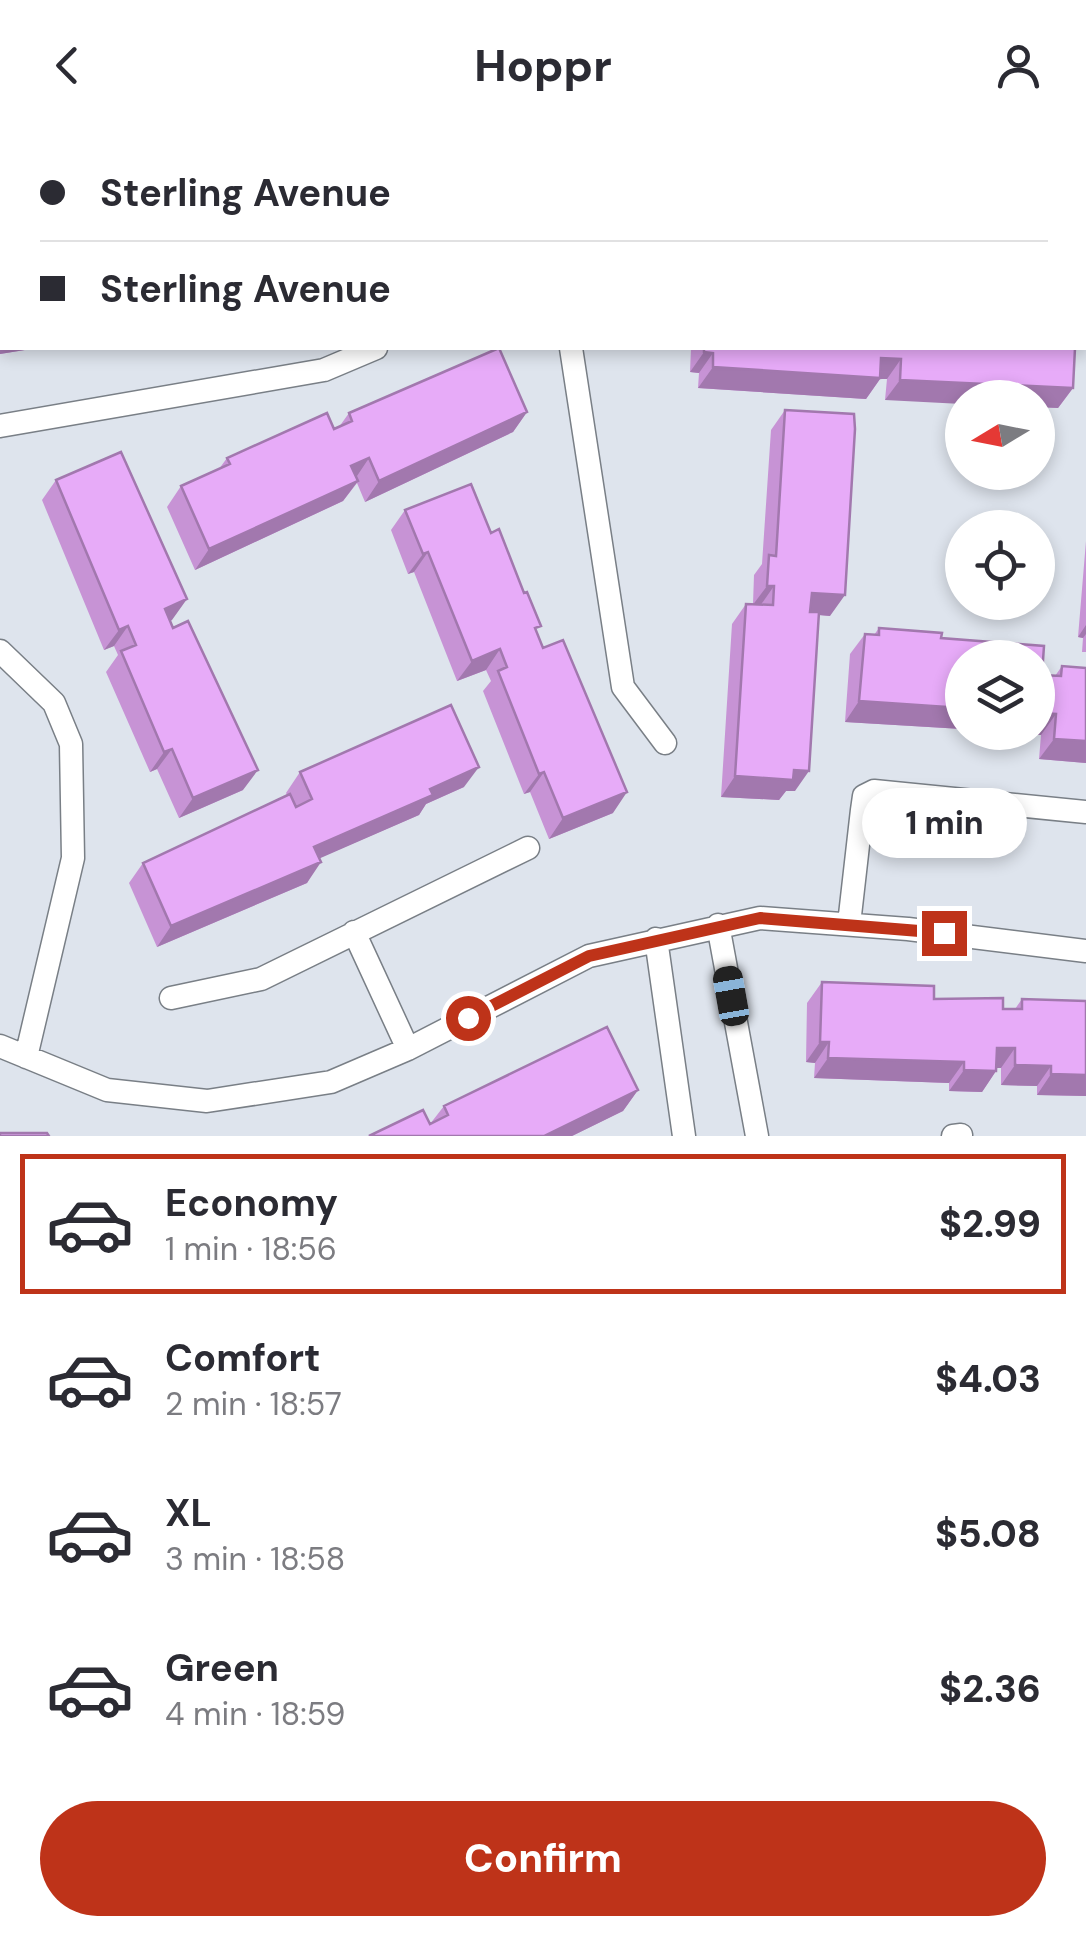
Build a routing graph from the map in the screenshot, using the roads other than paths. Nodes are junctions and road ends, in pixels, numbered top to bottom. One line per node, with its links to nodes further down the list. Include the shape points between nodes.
1 (371, 350): 3 (street, via 324,370)
2 (571, 350): 5 (street, via 620,672 630,701)
3 (0, 426)
4 (0, 651): 16 (street, via 54,703 72,744 72,858)
5 (665, 743)
6 (1086, 812): 8 (street, via 874,791 864,796)
7 (528, 848): 10 (street)
8 (849, 924): 9 (street, via 760,918); 12 (street)
9 (718, 926): 11 (street); 19 (street)
10 (354, 932): 13 (street, via 261,978); 15 (street)
11 (656, 939): 15 (street, via 589,956); 18 (street)
12 (1086, 950)
13 (172, 998)
14 (0, 1046): 16 (street)
15 (408, 1048): 16 (street, via 331,1082 207,1102 108,1090)
16 (26, 1058)
17 (961, 1135): 20 (street)
18 (684, 1136)
19 (757, 1136)
20 (953, 1136)

